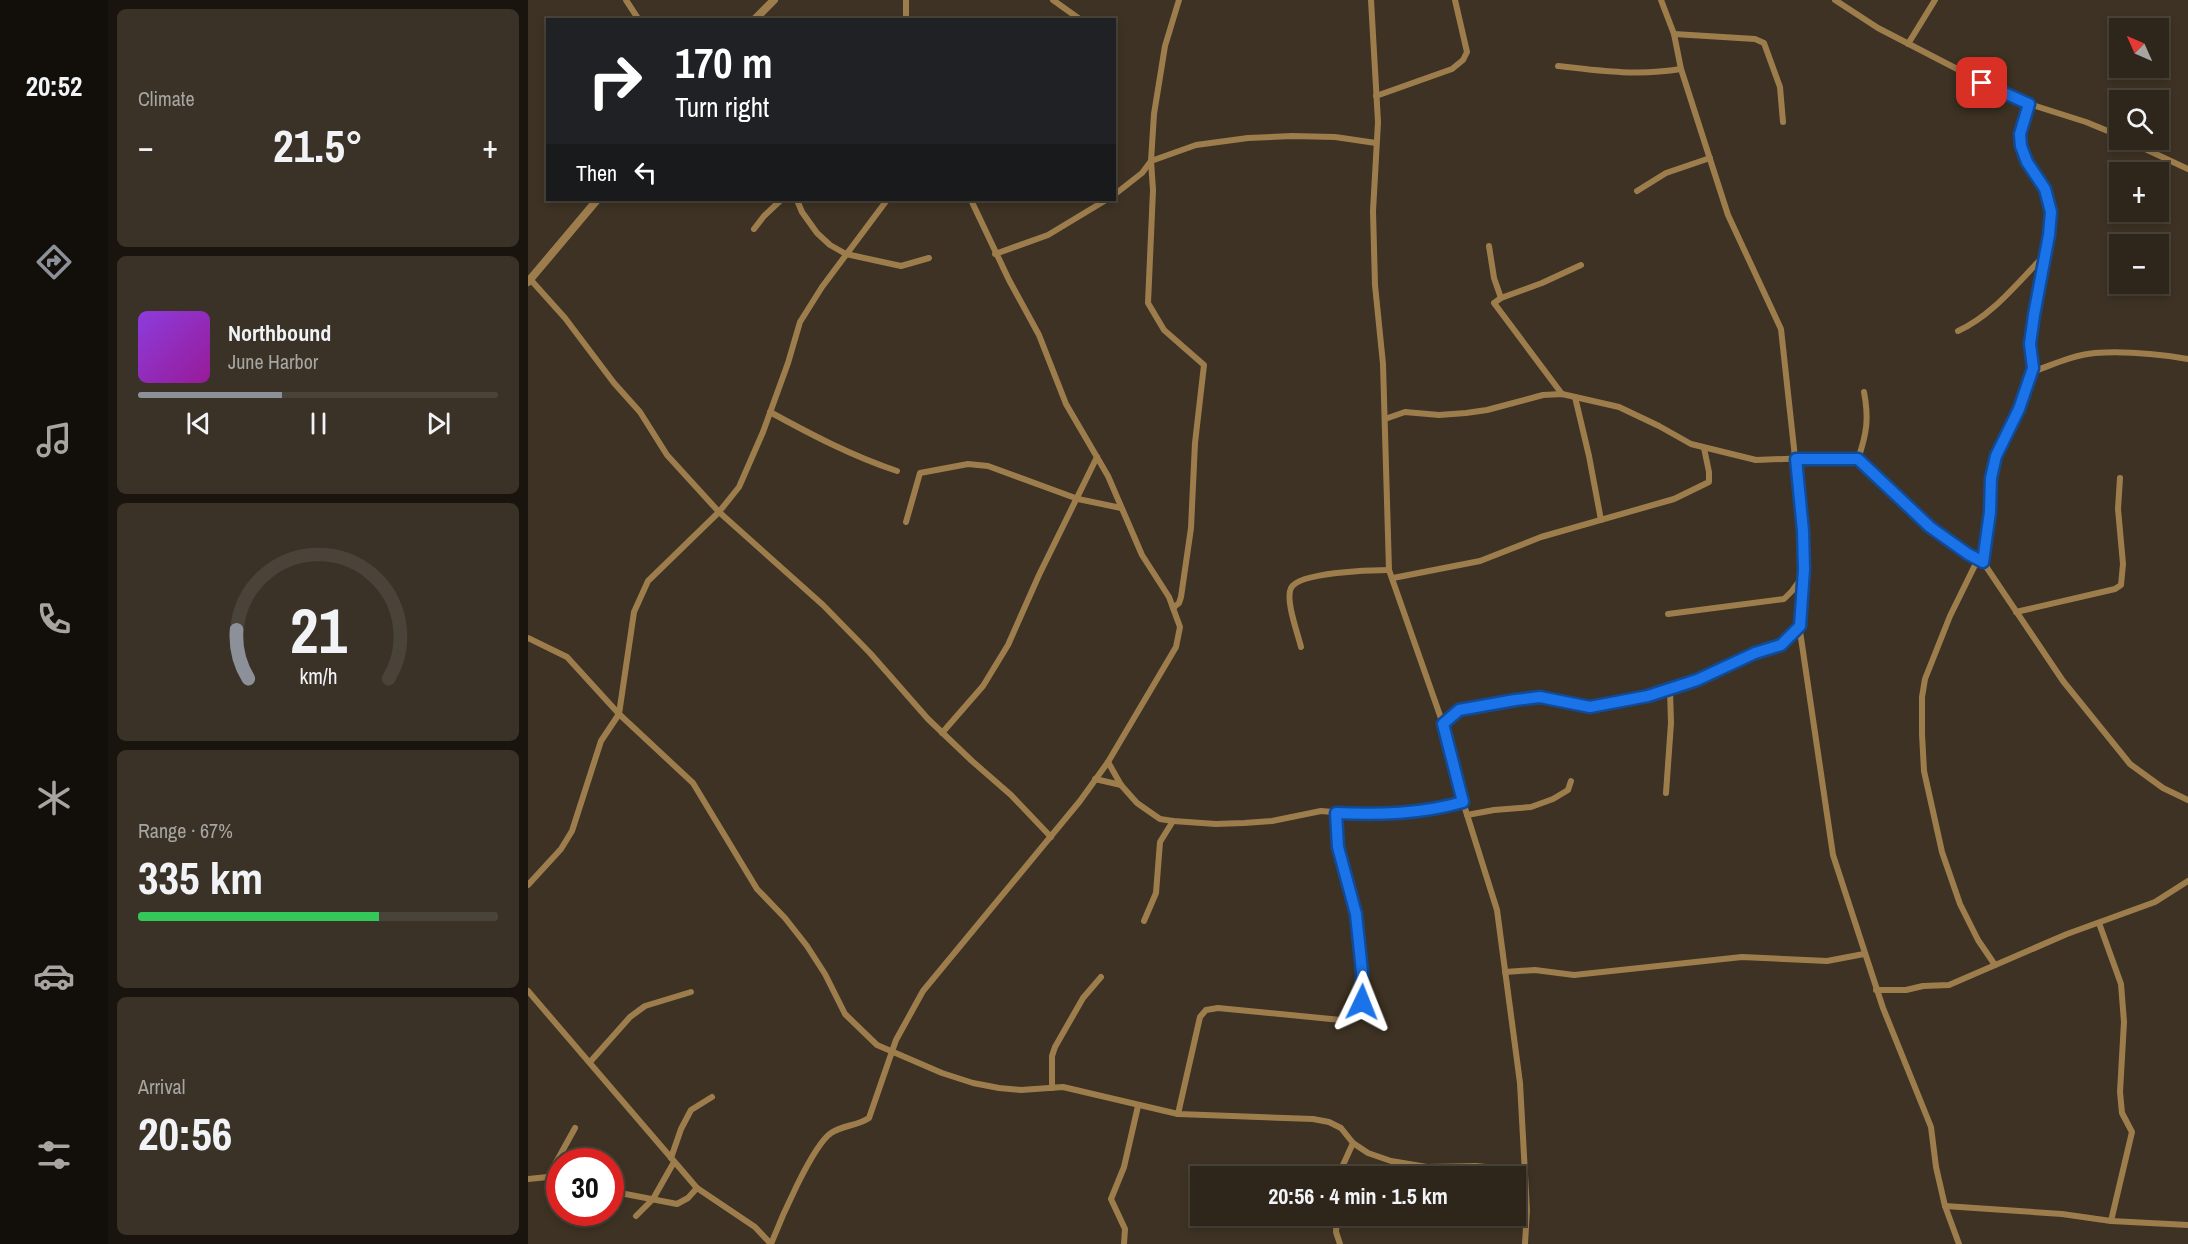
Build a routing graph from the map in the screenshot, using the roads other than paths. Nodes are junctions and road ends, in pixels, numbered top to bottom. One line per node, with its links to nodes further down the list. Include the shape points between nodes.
1 (626, 0): 11 (street)
2 (774, 0): 12 (street)
3 (906, 0): 13 (street)
4 (1053, 0): 14 (street)
5 (1179, 0): 26 (street, via 1165,46)
6 (1371, 0): 19 (street)
7 (1455, 0): 19 (street, via 1467,52 1463,60 1452,69)
8 (1661, 0): 15 (street)
9 (1835, 0): 16 (street)
10 (1935, 0): 16 (street)
11 (638, 18)
12 (756, 18)
13 (906, 18)
14 (1078, 18)
15 (1674, 34): 18 (street); 21 (street, via 1755,39 1764,43 1780,87)
16 (1908, 44): 20 (street)
17 (1558, 66): 18 (street, via 1616,74)
18 (1681, 69): 25 (street)
19 (1376, 96): 23 (street)
20 (2029, 104): 22 (street); 40 (street, via 2020,134 2021,146 2045,189 2051,212)
21 (1784, 122)
22 (2109, 131)
23 (1376, 143): 26 (street, via 1335,137 1248,138 1196,146); 52 (street, via 1375,285)
24 (2147, 150): 27 (street)
25 (1710, 158): 28 (street, via 1666,173); 55 (street, via 1728,215 1781,329)
26 (1151, 161): 29 (street); 68 (street, via 1148,303 1164,330 1204,365 1188,551 1181,597)
27 (2188, 169)
28 (1637, 191)
29 (1116, 193)
30 (596, 201): 43 (street)
31 (780, 201): 36 (street)
32 (797, 201): 38 (street, via 817,233)
33 (886, 201): 38 (street)
34 (971, 201): 39 (street)
35 (1104, 201): 39 (street, via 1048,235)
36 (754, 229)
37 (1490, 246): 44 (street)
38 (846, 254): 41 (street, via 900,266); 51 (street, via 800,322)
39 (995, 254): 54 (street, via 1039,335 1066,404)
40 (2046, 254): 45 (street, via 1984,316); 47 (street, via 2030,344)
41 (929, 258)
42 (1581, 265): 44 (street)
43 (529, 280): 61 (street, via 566,318 640,412 667,455)
44 (1501, 298): 49 (street, via 1494,306)
45 (1958, 331)
46 (2188, 359): 47 (street, via 2093,353)
47 (2032, 372): 64 (street, via 1996,456)
48 (1864, 392): 56 (street, via 1867,435)
49 (1562, 394): 50 (street); 52 (street, via 1466,413 1405,412)
50 (1575, 397): 53 (street, via 1619,408); 62 (street)
51 (770, 412): 57 (street, via 825,442); 61 (street, via 744,478)
52 (1385, 418): 65 (street)
53 (1704, 448): 55 (street, via 1756,460); 62 (street, via 1709,482 1674,499)
54 (1097, 457): 59 (street); 60 (street)
55 (1796, 459): 56 (street); 66 (street)
56 (1858, 459): 64 (street, via 1930,527)
57 (897, 471)
58 (2120, 478): 69 (street, via 2121,585 2115,590)
59 (1078, 498): 60 (street); 63 (street, via 988,466 968,464 920,473); 77 (street, via 1008,645 983,686)
60 (1120, 508): 68 (street)
61 (719, 512): 75 (street, via 648,581 634,612); 77 (street, via 823,605)
62 (1601, 520): 67 (street, via 1541,537 1480,561)
63 (906, 522)
64 (1980, 561): 69 (street); 94 (street, via 1950,616 1925,679 1922,734 1924,771 1942,852 1960,904)
65 (1389, 570): 67 (street); 73 (street, via 1352,570 1294,584 1289,602)
66 (1804, 576): 70 (street, via 1784,599); 71 (street)
67 (1393, 578): 76 (street)
68 (1173, 608): 78 (street, via 1180,627 1176,647)
69 (2016, 612): 83 (street, via 2063,681 2130,764)
70 (1668, 615)
71 (1800, 626): 74 (street, via 1781,645); 93 (street, via 1833,855)
72 (528, 638): 75 (street, via 567,657)
73 (1301, 647)
74 (1670, 690): 76 (street, via 1590,707 1540,697 1515,700 1459,710); 82 (street)
75 (619, 714): 90 (street, via 601,741 572,831); 100 (street, via 693,783 757,889 807,946 845,1014 877,1045)
76 (1443, 724): 84 (street)
77 (942, 733): 88 (street)
78 (1108, 762): 79 (street); 81 (street)
79 (1095, 779): 81 (street); 88 (street)
80 (1571, 781): 86 (street, via 1568,790 1532,807)
81 (1121, 785): 87 (street, via 1137,803 1160,819)
82 (1666, 793)
83 (2188, 800)
84 (1463, 802): 85 (street, via 1394,814); 86 (street)
85 (1336, 813): 87 (street, via 1321,811 1272,821 1225,824); 105 (street, via 1338,847 1358,931 1363,986 1359,1012 1352,1019 1341,1020 1206,1010 1200,1017)
86 (1467, 815): 95 (street, via 1492,891)
87 (1173, 821): 91 (street, via 1160,842 1156,894)
88 (1051, 837): 100 (street, via 923,991)
89 (2188, 881): 92 (street, via 2155,902)
90 (528, 885)
91 (1144, 921)
92 (2099, 923): 94 (street); 120 (street, via 2121,984 2124,1022 2120,1092 2122,1113 2132,1132)
93 (1864, 954): 95 (street, via 1827,961 1742,957 1574,975 1535,970); 97 (street)
94 (1995, 965): 97 (street, via 1949,986)
95 (1505, 972): 112 (street, via 1520,1083)
96 (1101, 977): 102 (street, via 1083,998 1055,1047)
97 (1876, 990): 118 (street, via 1931,1127)
98 (528, 991): 101 (street)
99 (691, 992): 101 (street, via 645,1005)
100 (892, 1051): 102 (street, via 973,1083 1021,1090); 115 (street, via 869,1118 828,1134 798,1184 771,1244 755,1227)
101 (590, 1062): 109 (street)
102 (1052, 1088): 104 (street, via 1063,1087)
103 (712, 1097): 109 (street, via 691,1110)
104 (1138, 1106): 105 (street); 124 (street, via 1124,1167 1111,1199 1125,1229)
105 (1178, 1114): 107 (street, via 1312,1119 1341,1128)
106 (575, 1128): 108 (street)
107 (1353, 1143): 110 (street); 111 (street, via 1378,1158)
108 (564, 1148)
109 (672, 1160): 115 (street); 117 (street)
110 (1342, 1166)
111 (1420, 1166)
112 (1526, 1166)
113 (546, 1178): 114 (street)
114 (528, 1179)
115 (697, 1188): 117 (street, via 677,1204)
116 (624, 1194): 117 (street)
117 (653, 1199): 119 (street)
118 (1945, 1206): 120 (street); 127 (street)
119 (636, 1216)
120 (2111, 1221): 123 (street)
121 (1336, 1226): 125 (street)
122 (1525, 1226): 126 (street)
123 (2188, 1226)
124 (1124, 1244)
125 (1340, 1244)
126 (1525, 1244)
127 (1959, 1244)

